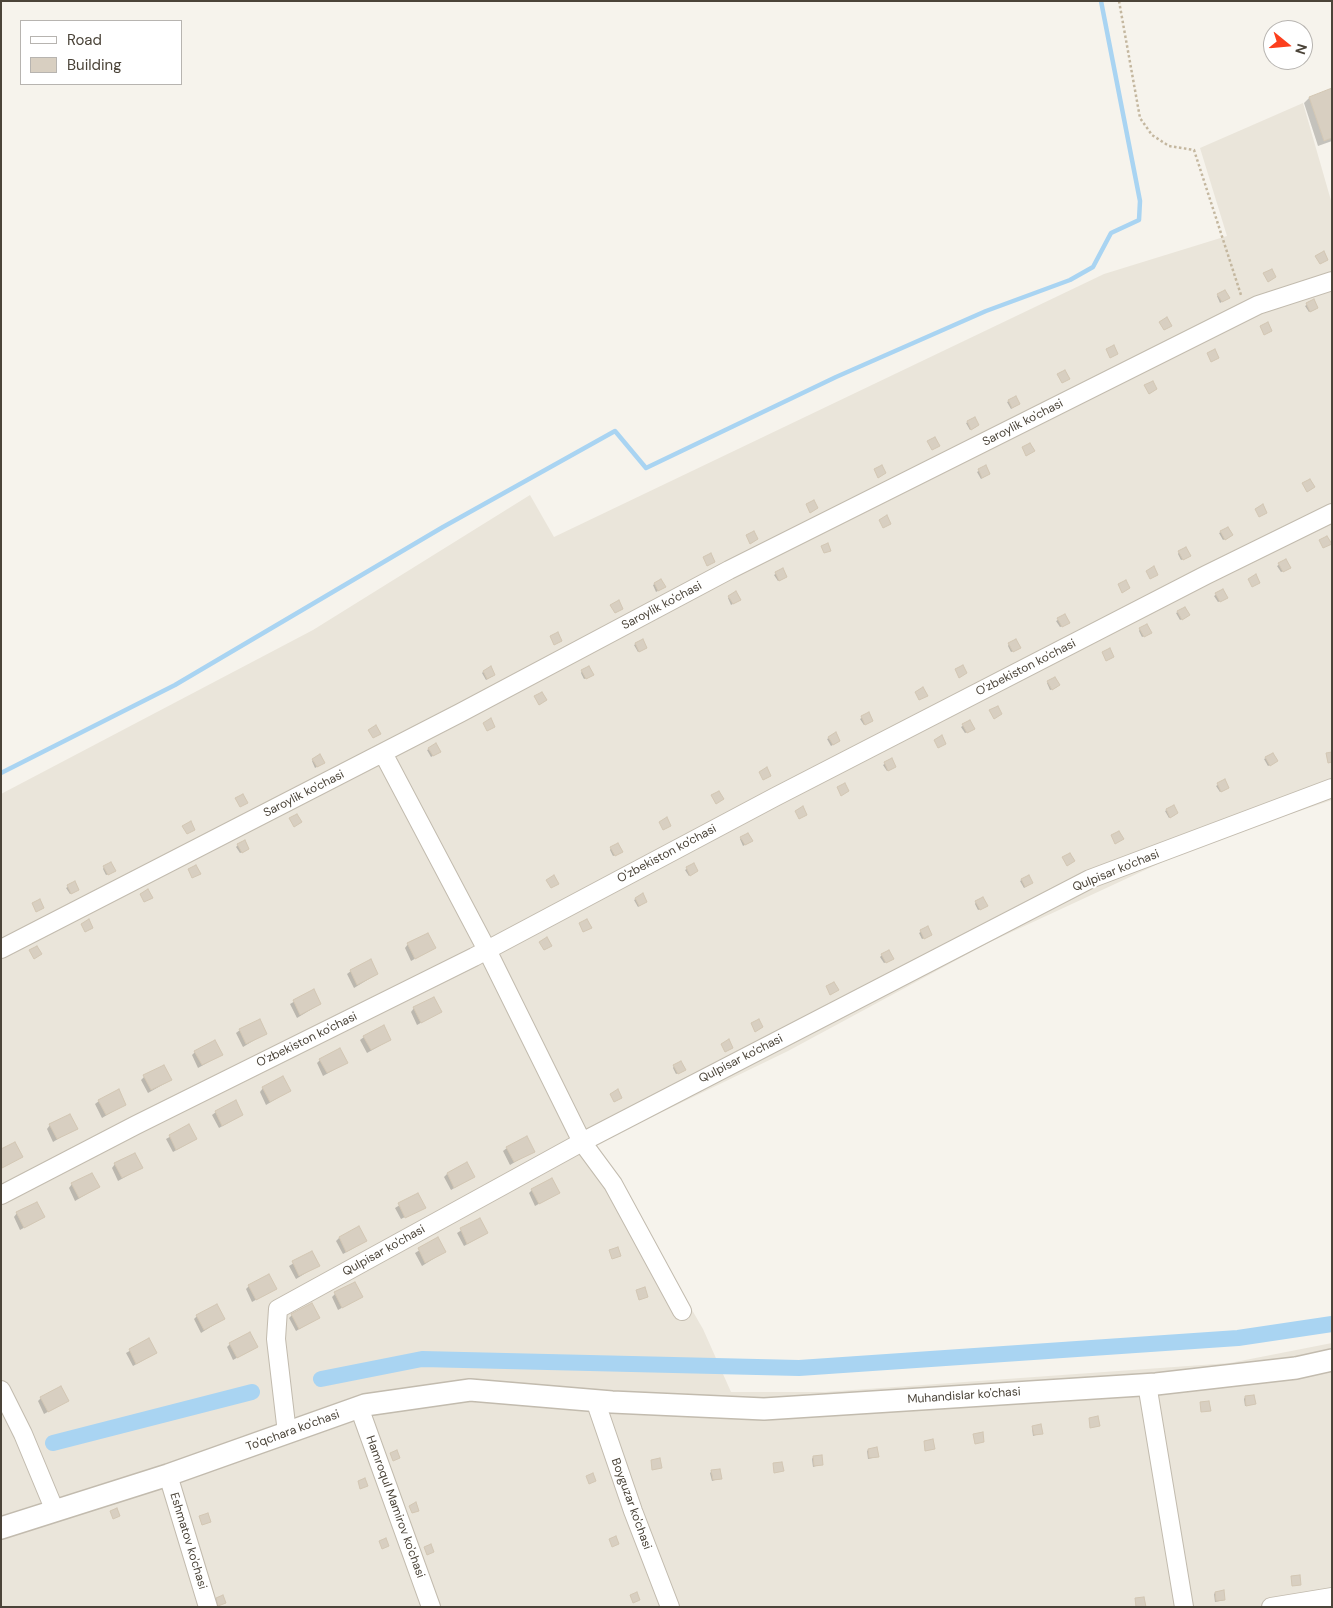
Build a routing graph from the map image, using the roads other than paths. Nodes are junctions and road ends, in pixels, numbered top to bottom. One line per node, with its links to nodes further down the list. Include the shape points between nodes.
1 (1332, 281): 3 (street, Saroylik ko'chasi, via 1258,305 729,570)
2 (1332, 513): 6 (street, O'zbekiston ko'chasi, via 784,792)
3 (383, 753): 5 (street, Saroylik ko'chasi); 6 (street)
4 (1332, 788): 7 (street, Qulpisar ko'chasi, via 1090,879)
5 (1, 949)
6 (487, 950): 7 (street); 8 (street, O'zbekiston ko'chasi)
7 (582, 1142): 9 (street, via 613,1184); 15 (street, Qulpisar ko'chasi, via 278,1309 276,1339)
8 (1, 1195)
9 (682, 1311)
10 (1332, 1360): 11 (street, Muhandislar ko'chasi, via 1296,1368)
11 (1147, 1384): 13 (street, Muhandislar ko'chasi, via 764,1409); 23 (street)
12 (1, 1390): 17 (street)
13 (595, 1400): 14 (street, To'qchara ko'chasi, via 470,1390); 22 (street, Boyguzar ko'chasi)
14 (359, 1407): 15 (street, To'qchara ko'chasi); 21 (street, Hamroqul Mamirov ko'chasi)
15 (287, 1433): 16 (street, To'qchara ko'chasi)
16 (168, 1475): 17 (street, To'qchara ko'chasi); 20 (street, Eshmatov ko'chasi)
17 (55, 1512): 18 (street, To'qchara ko'chasi)
18 (1, 1528)
19 (1332, 1598): 24 (street)
20 (208, 1607)
21 (431, 1607)
22 (670, 1607)
23 (1184, 1607)
24 (1271, 1607)

